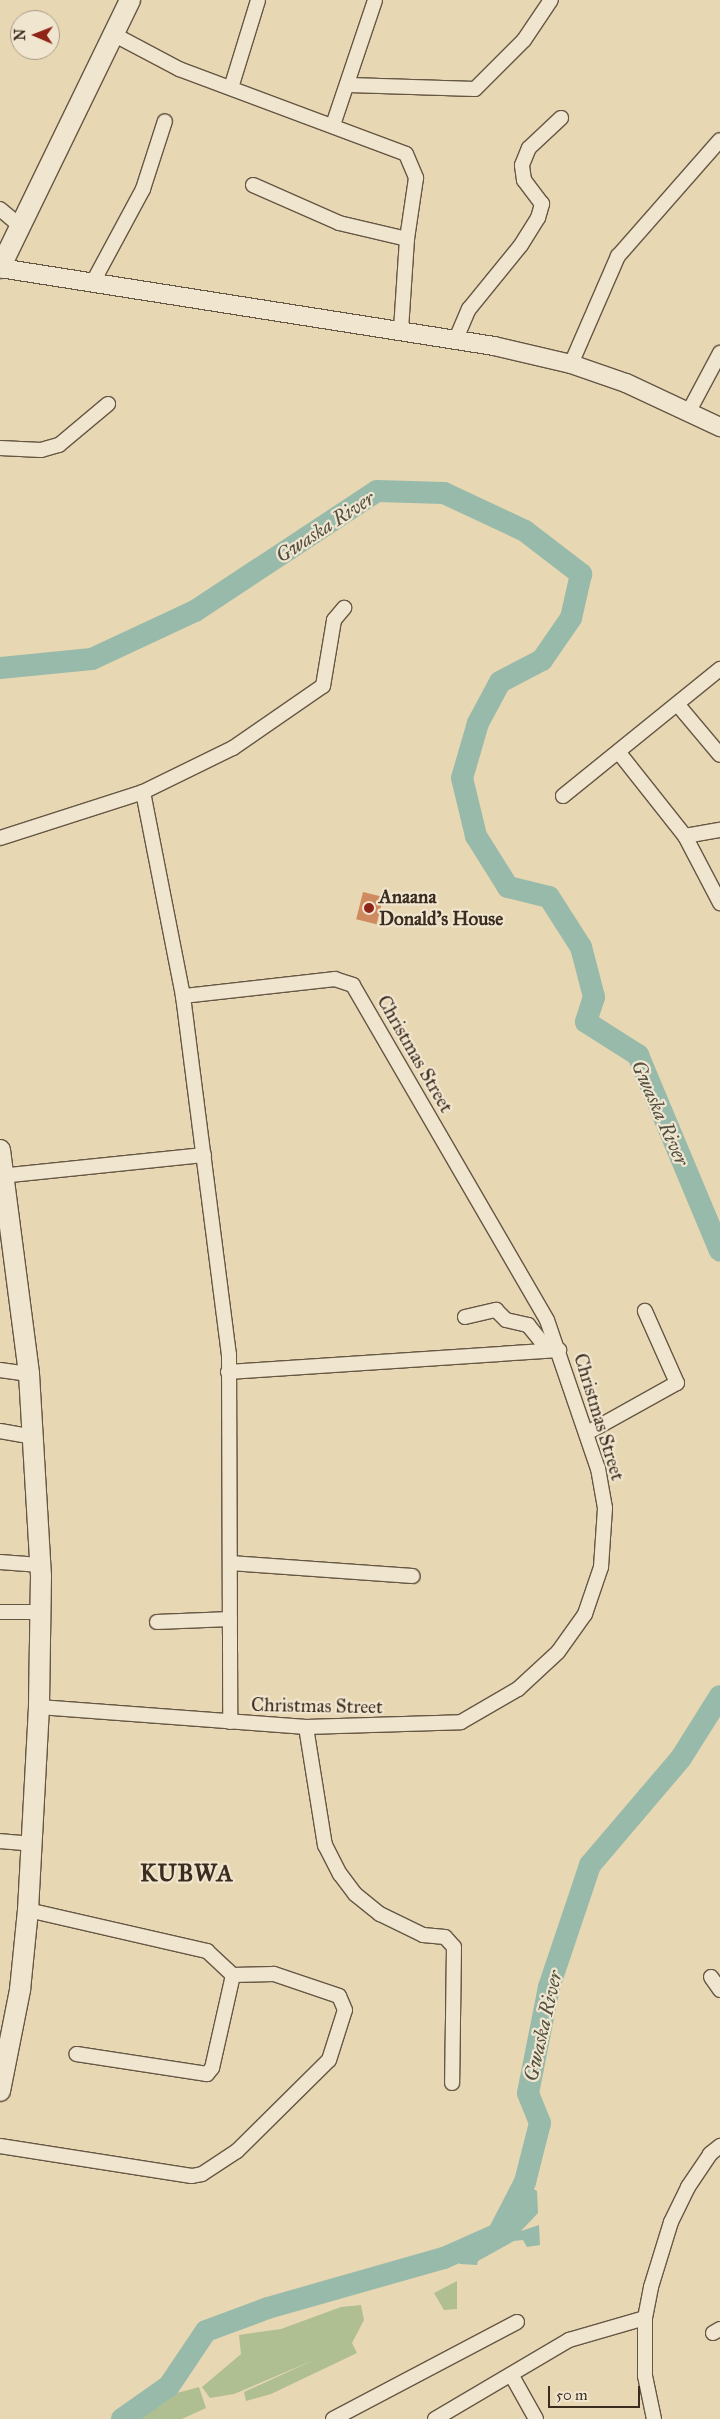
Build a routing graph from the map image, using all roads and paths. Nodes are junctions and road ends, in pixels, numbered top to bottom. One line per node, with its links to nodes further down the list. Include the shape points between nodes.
1 (130, 0): 5 (main road)
2 (258, 0): 7 (street)
3 (375, 0): 6 (street)
4 (551, 0): 6 (street, via 524,40 475,89)
5 (113, 34): 7 (street, via 179,69); 14 (main road)
6 (349, 85): 10 (street)
7 (232, 88): 10 (street)
8 (561, 118): 19 (street, via 529,148 522,165 524,180 542,204 538,218 521,245 469,309)
9 (165, 121): 17 (street, via 143,189)
10 (333, 125): 15 (street, via 392,147 413,162 416,178)
11 (720, 140): 21 (street, via 618,256)
12 (253, 185): 15 (street, via 339,223)
13 (0, 209): 14 (street)
14 (19, 225): 16 (main road)
15 (407, 239): 18 (street)
16 (0, 268): 17 (street)
17 (93, 282): 18 (street)
18 (401, 330): 19 (street)
19 (456, 339): 21 (street)
20 (720, 353): 23 (street)
21 (571, 364): 23 (street)
22 (108, 404): 25 (street, via 59,445 41,450)
23 (689, 411): 24 (street)
24 (720, 428)
25 (0, 448)
26 (344, 608): 31 (street, via 334,620 323,686 233,748)
27 (720, 670): 28 (street)
28 (678, 705): 29 (street); 30 (street)
29 (620, 754): 32 (street); 34 (street)
30 (720, 755)
31 (143, 792): 35 (street); 37 (street)
32 (563, 796)
33 (720, 830): 34 (street)
34 (685, 836): 36 (street)
35 (0, 838)
36 (719, 900)
37 (183, 996): 39 (street); 43 (street, Christmas Street, via 335,979 353,986 532,1290)
38 (0, 1150): 40 (main road)
39 (204, 1155): 40 (street); 45 (street)
40 (2, 1177): 46 (main road)
41 (645, 1311): 48 (street, via 677,1384)
42 (465, 1317): 43 (street, via 496,1310 506,1320 528,1324)
43 (554, 1350): 45 (street); 48 (street, Christmas Street)
44 (0, 1370): 46 (street)
45 (228, 1372): 51 (street)
46 (29, 1374): 49 (main road)
47 (0, 1430): 49 (street)
48 (587, 1433): 60 (street, Christmas Street, via 605,1508 602,1567 585,1614 558,1652 518,1689 461,1722)
49 (35, 1437): 52 (main road)
50 (0, 1562): 52 (street)
51 (230, 1563): 53 (street); 56 (street)
52 (40, 1565): 55 (main road)
53 (413, 1576)
54 (0, 1612): 55 (street)
55 (40, 1612): 58 (main road)
56 (230, 1619): 57 (street); 59 (street)
57 (157, 1622)
58 (39, 1707): 59 (street, Christmas Street); 62 (main road)
59 (230, 1722): 60 (street, Christmas Street)
60 (306, 1727): 68 (street, via 325,1845 340,1874 355,1894 380,1914 422,1935 445,1937 454,1947)
61 (0, 1841): 62 (street)
62 (32, 1844): 63 (main road)
63 (28, 1910): 64 (street, via 207,1951); 69 (main road, via 20,1990)
64 (233, 1975): 67 (street, via 214,2059 207,2074); 70 (street, via 274,1974 339,1996 344,2010 329,2060 237,2151 202,2174 192,2176)
65 (711, 1977): 66 (street)
66 (720, 1990)
67 (77, 2054)
68 (452, 2083)
69 (0, 2090)
70 (0, 2146)
71 (720, 2146): 72 (street, via 710,2154 688,2187 671,2222)
72 (645, 2318): 74 (street, via 578,2336); 78 (street, via 646,2376)
73 (516, 2322): 75 (street)
74 (512, 2376): 76 (street); 77 (street)
75 (333, 2419)
76 (435, 2419)
77 (536, 2419)
78 (654, 2419)

